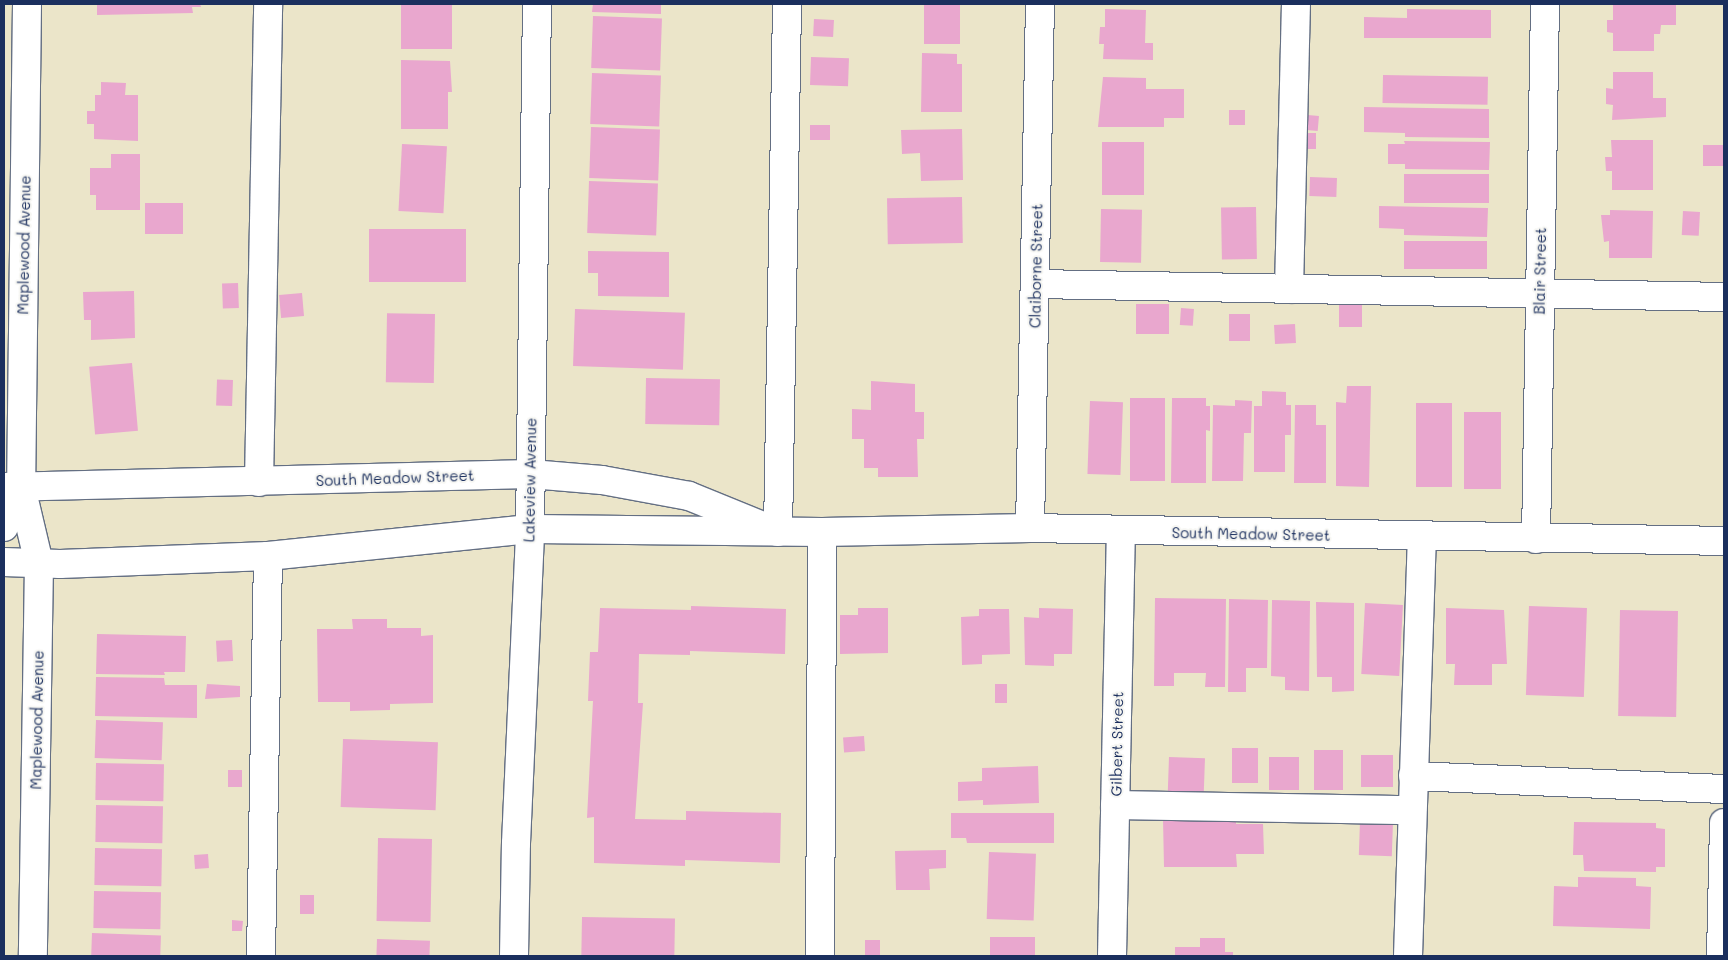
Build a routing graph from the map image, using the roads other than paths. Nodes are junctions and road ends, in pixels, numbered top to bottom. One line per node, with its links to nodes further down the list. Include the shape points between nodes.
1 (27, 4): 14 (street, Maplewood Avenue)
2 (268, 4): 13 (street)
3 (537, 4): 12 (street, Lakeview Avenue)
4 (787, 4): 18 (street)
5 (1040, 4): 8 (street, Claiborne Street)
6 (1296, 4): 9 (street)
7 (1545, 4): 10 (street, Blair Street)
8 (1036, 284): 9 (street); 16 (street, Claiborne Street)
9 (1289, 289): 10 (street)
10 (1540, 293): 11 (street); 22 (street, Blair Street)
11 (1724, 297)
12 (531, 474): 13 (street, South Meadow Street); 17 (street, Lakeview Avenue); 18 (street, South Meadow Street, via 602,480 689,496)
13 (259, 482): 14 (street, South Meadow Street)
14 (12, 487): 15 (street, Maplewood Avenue); 26 (street, Maplewood Avenue)
15 (4, 527)
16 (1030, 528): 19 (street, South Meadow Street); 20 (street, South Meadow Street)
17 (530, 529): 18 (street, South Meadow Street); 24 (street, South Meadow Street); 34 (street, Lakeview Avenue)
18 (778, 532): 19 (street, South Meadow Street)
19 (822, 532): 35 (street)
20 (1121, 532): 21 (street, South Meadow Street); 29 (street, Gilbert Street)
21 (1422, 538): 22 (street, South Meadow Street); 27 (street)
22 (1536, 539): 23 (street, South Meadow Street)
23 (1724, 541)
24 (268, 556): 26 (street, South Meadow Street); 33 (street)
25 (4, 562): 26 (street, South Meadow Street)
26 (40, 563): 32 (street, Maplewood Avenue)
27 (1413, 776): 28 (street); 30 (street)
28 (1724, 789)
29 (1115, 805): 30 (street); 36 (street, Gilbert Street)
30 (1412, 810): 37 (street)
31 (1724, 823): 38 (street)
32 (33, 956)
33 (262, 956)
34 (514, 956)
35 (820, 956)
36 (1112, 956)
37 (1408, 956)
38 (1721, 956)

